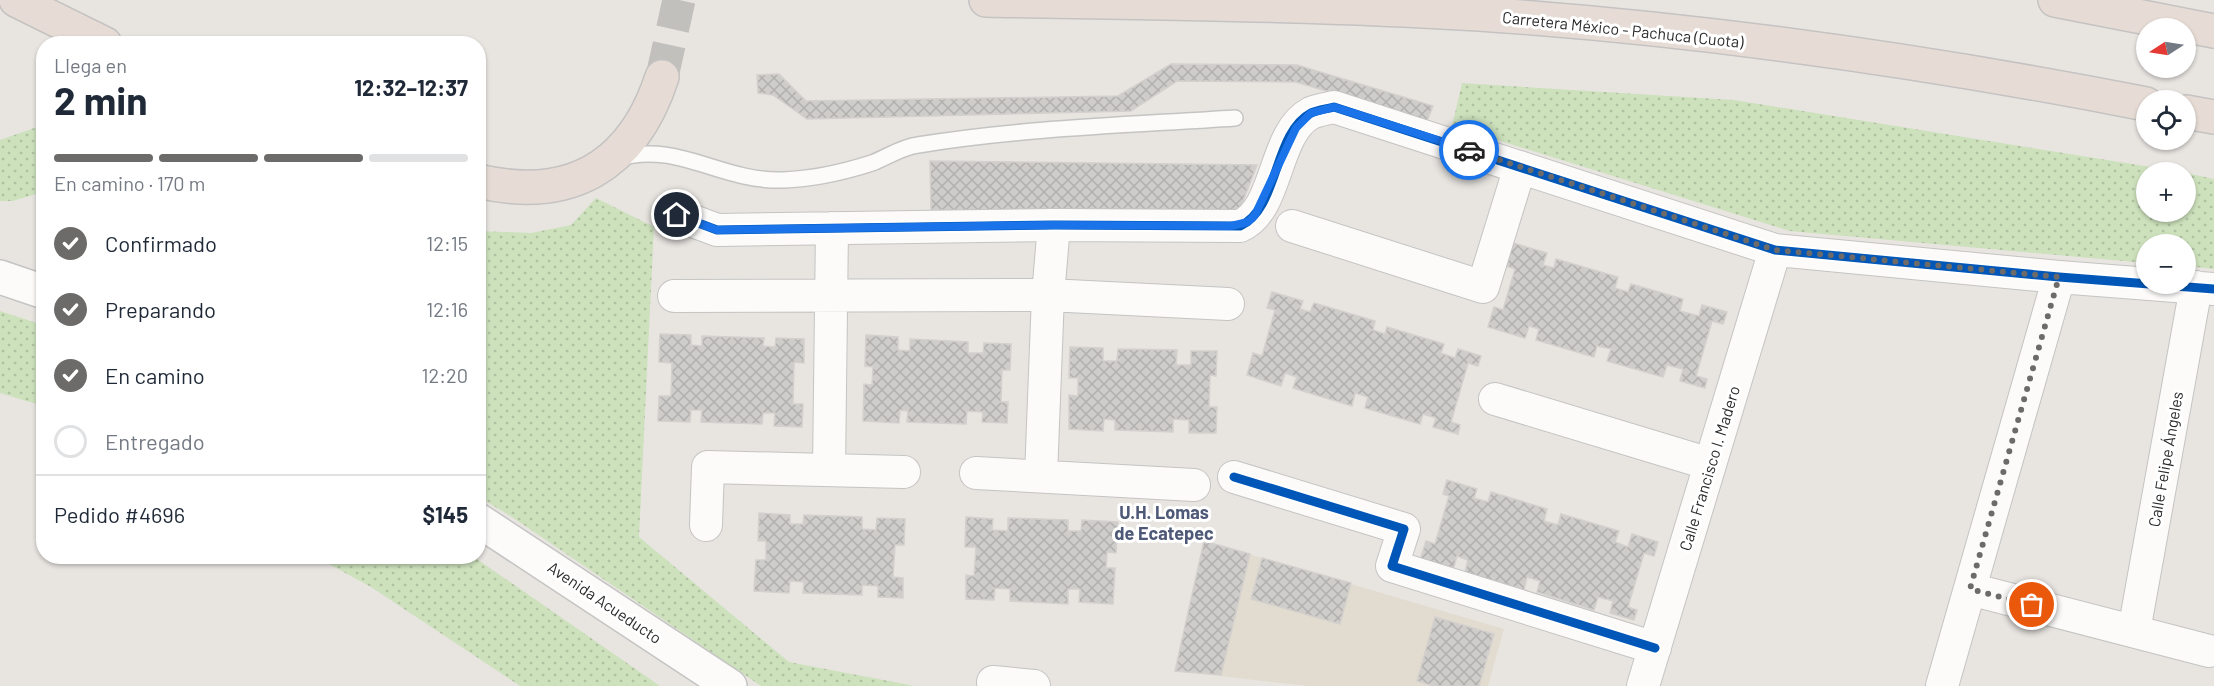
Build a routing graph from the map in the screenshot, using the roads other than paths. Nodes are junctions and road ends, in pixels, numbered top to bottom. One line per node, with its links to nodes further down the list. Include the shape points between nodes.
1 (4, 0): 5 (highway)
2 (16, 0): 7 (highway)
3 (986, 0): 9 (highway, Carretera México - Pachuca (Cuota), via 1455,13 1660,31 1979,74)
4 (2055, 0): 6 (highway)
5 (0, 2)
6 (2214, 31)
7 (89, 36)
8 (662, 76): 13 (highway, via 641,124)
9 (2136, 102)
10 (2196, 114): 11 (highway)
11 (2214, 117)
12 (1235, 118): 13 (lane, via 915,145 871,163 784,180 735,176 671,154 635,154)
13 (603, 165): 15 (highway, via 556,186 508,188)
14 (1520, 167): 17 (street, via 1334,107 1311,113 1296,128 1261,206 1240,226); 18 (street, via 1483,287); 20 (street)
15 (486, 183)
16 (677, 215): 19 (street, via 717,230)
17 (1054, 225): 19 (street); 26 (street)
18 (1292, 226)
19 (832, 228): 25 (street)
20 (1775, 250): 22 (street); 30 (street, Calle Francisco I. Madero)
21 (0, 277): 24 (street)
22 (2059, 277): 23 (street); 39 (street)
23 (2205, 288): 40 (street, Calle Felipe Ángeles)
24 (36, 289)
25 (833, 295): 26 (street); 27 (street); 31 (street)
26 (1048, 295): 28 (street); 34 (street)
27 (674, 296)
28 (1228, 304)
29 (1495, 399): 30 (street)
30 (1710, 464): 41 (street, Calle Francisco I. Madero)
31 (829, 470): 32 (street); 38 (street, via 708,467)
32 (904, 472)
33 (976, 473): 34 (street)
34 (1041, 477): 36 (street)
35 (1234, 477): 41 (street, via 1404,529 1392,566)
36 (1194, 485)
37 (486, 525): 44 (street, Avenida Acueducto)
38 (706, 525)
39 (1970, 589): 40 (street); 47 (street)
40 (2134, 631): 42 (street)
41 (1655, 648): 46 (street, Calle Francisco I. Madero)
42 (2209, 651)
43 (993, 682): 45 (street)
44 (730, 686)
45 (1034, 686)
46 (1643, 686)
47 (1942, 686)

